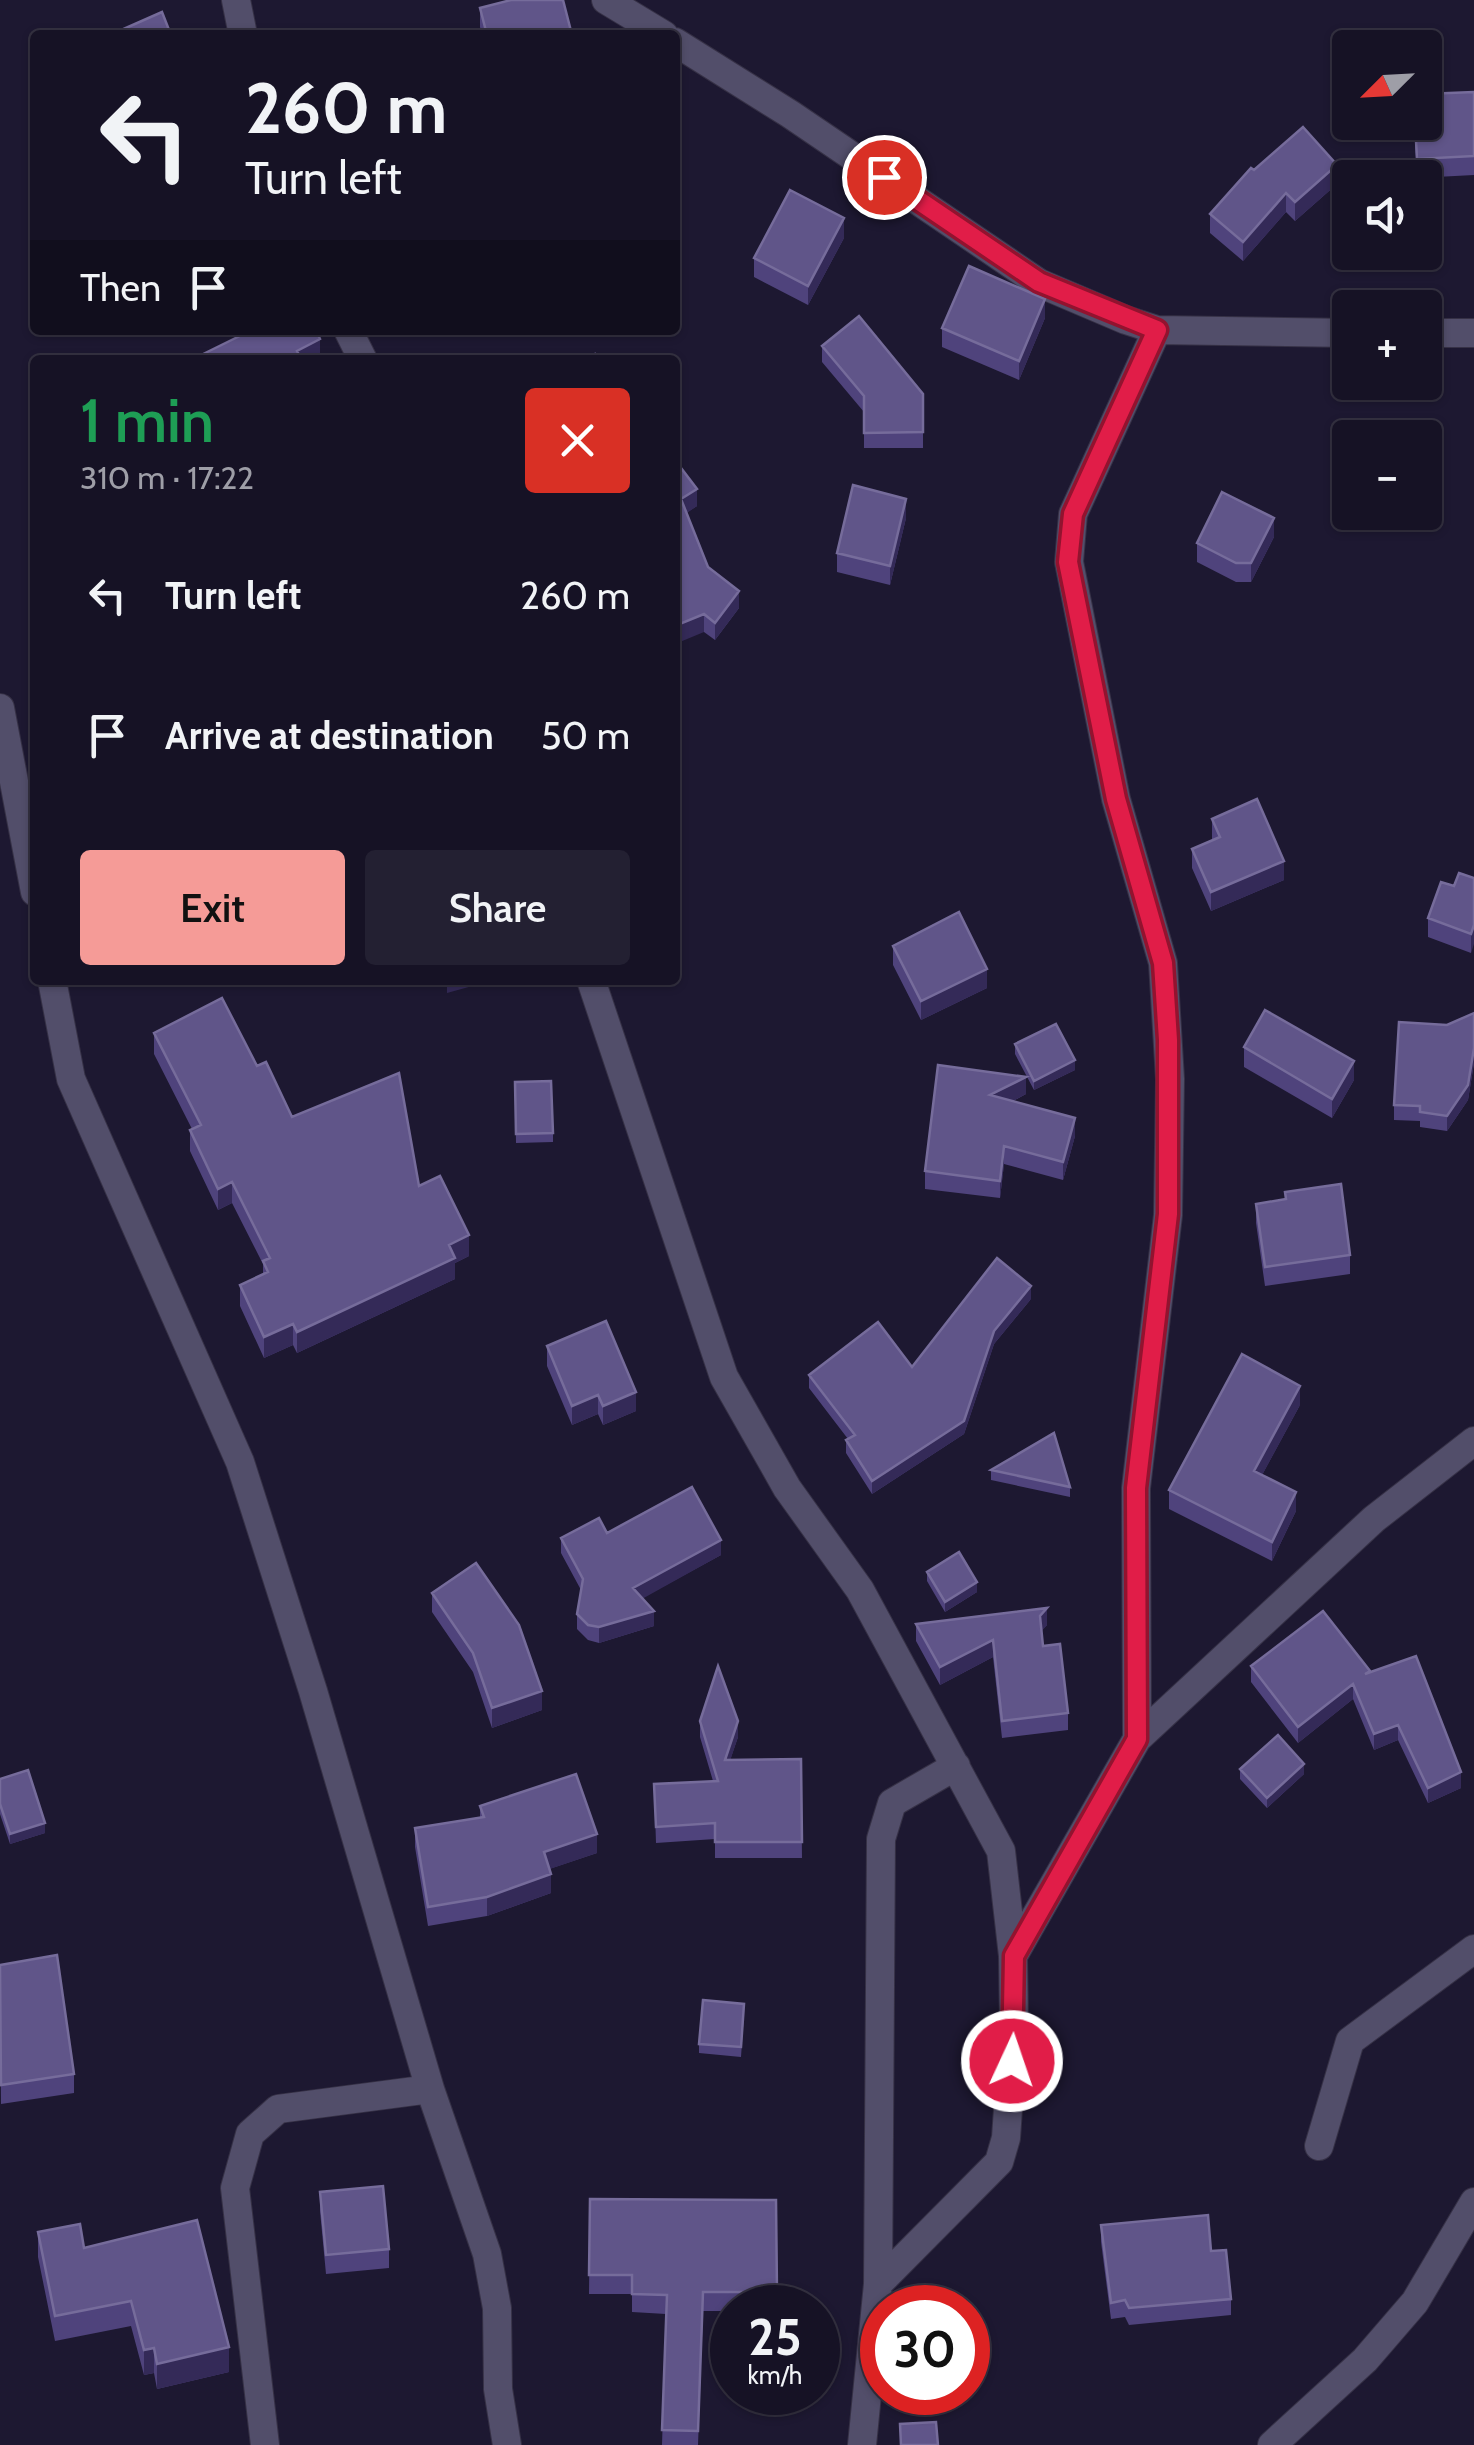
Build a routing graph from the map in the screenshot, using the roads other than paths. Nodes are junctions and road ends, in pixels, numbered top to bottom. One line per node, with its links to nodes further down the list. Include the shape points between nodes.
1 (236, 0): 3 (street)
2 (606, 0): 4 (street)
3 (242, 30)
4 (656, 30)
5 (680, 45): 6 (street, via 1039,282)
6 (1157, 330): 8 (street); 15 (street, via 1073,514 1068,562 1116,799 1163,963 1168,1040 1168,1214 1136,1488)
7 (1474, 332): 9 (street)
8 (1332, 333)
9 (1442, 333)
10 (0, 708): 11 (street)
11 (30, 866)
12 (53, 985): 19 (street, via 71,1079 240,1462)
13 (593, 985): 16 (street, via 724,1377 787,1488 860,1590)
14 (1474, 1441): 15 (street, via 1374,1518)
15 (1137, 1739): 18 (street)
16 (956, 1766): 18 (street, via 1001,1851); 22 (street, via 892,1803 881,1839)
17 (1474, 1949): 20 (street, via 1350,2041)
18 (1014, 1956): 22 (street, via 1006,2138 999,2162)
19 (430, 2088): 23 (street, via 278,2109 250,2134 236,2188); 24 (street, via 487,2254)
20 (1318, 2146)
21 (1474, 2202): 26 (street, via 1415,2302 1365,2360)
22 (878, 2284): 25 (street)
23 (265, 2445)
24 (507, 2445)
25 (862, 2445)
26 (1272, 2445)

